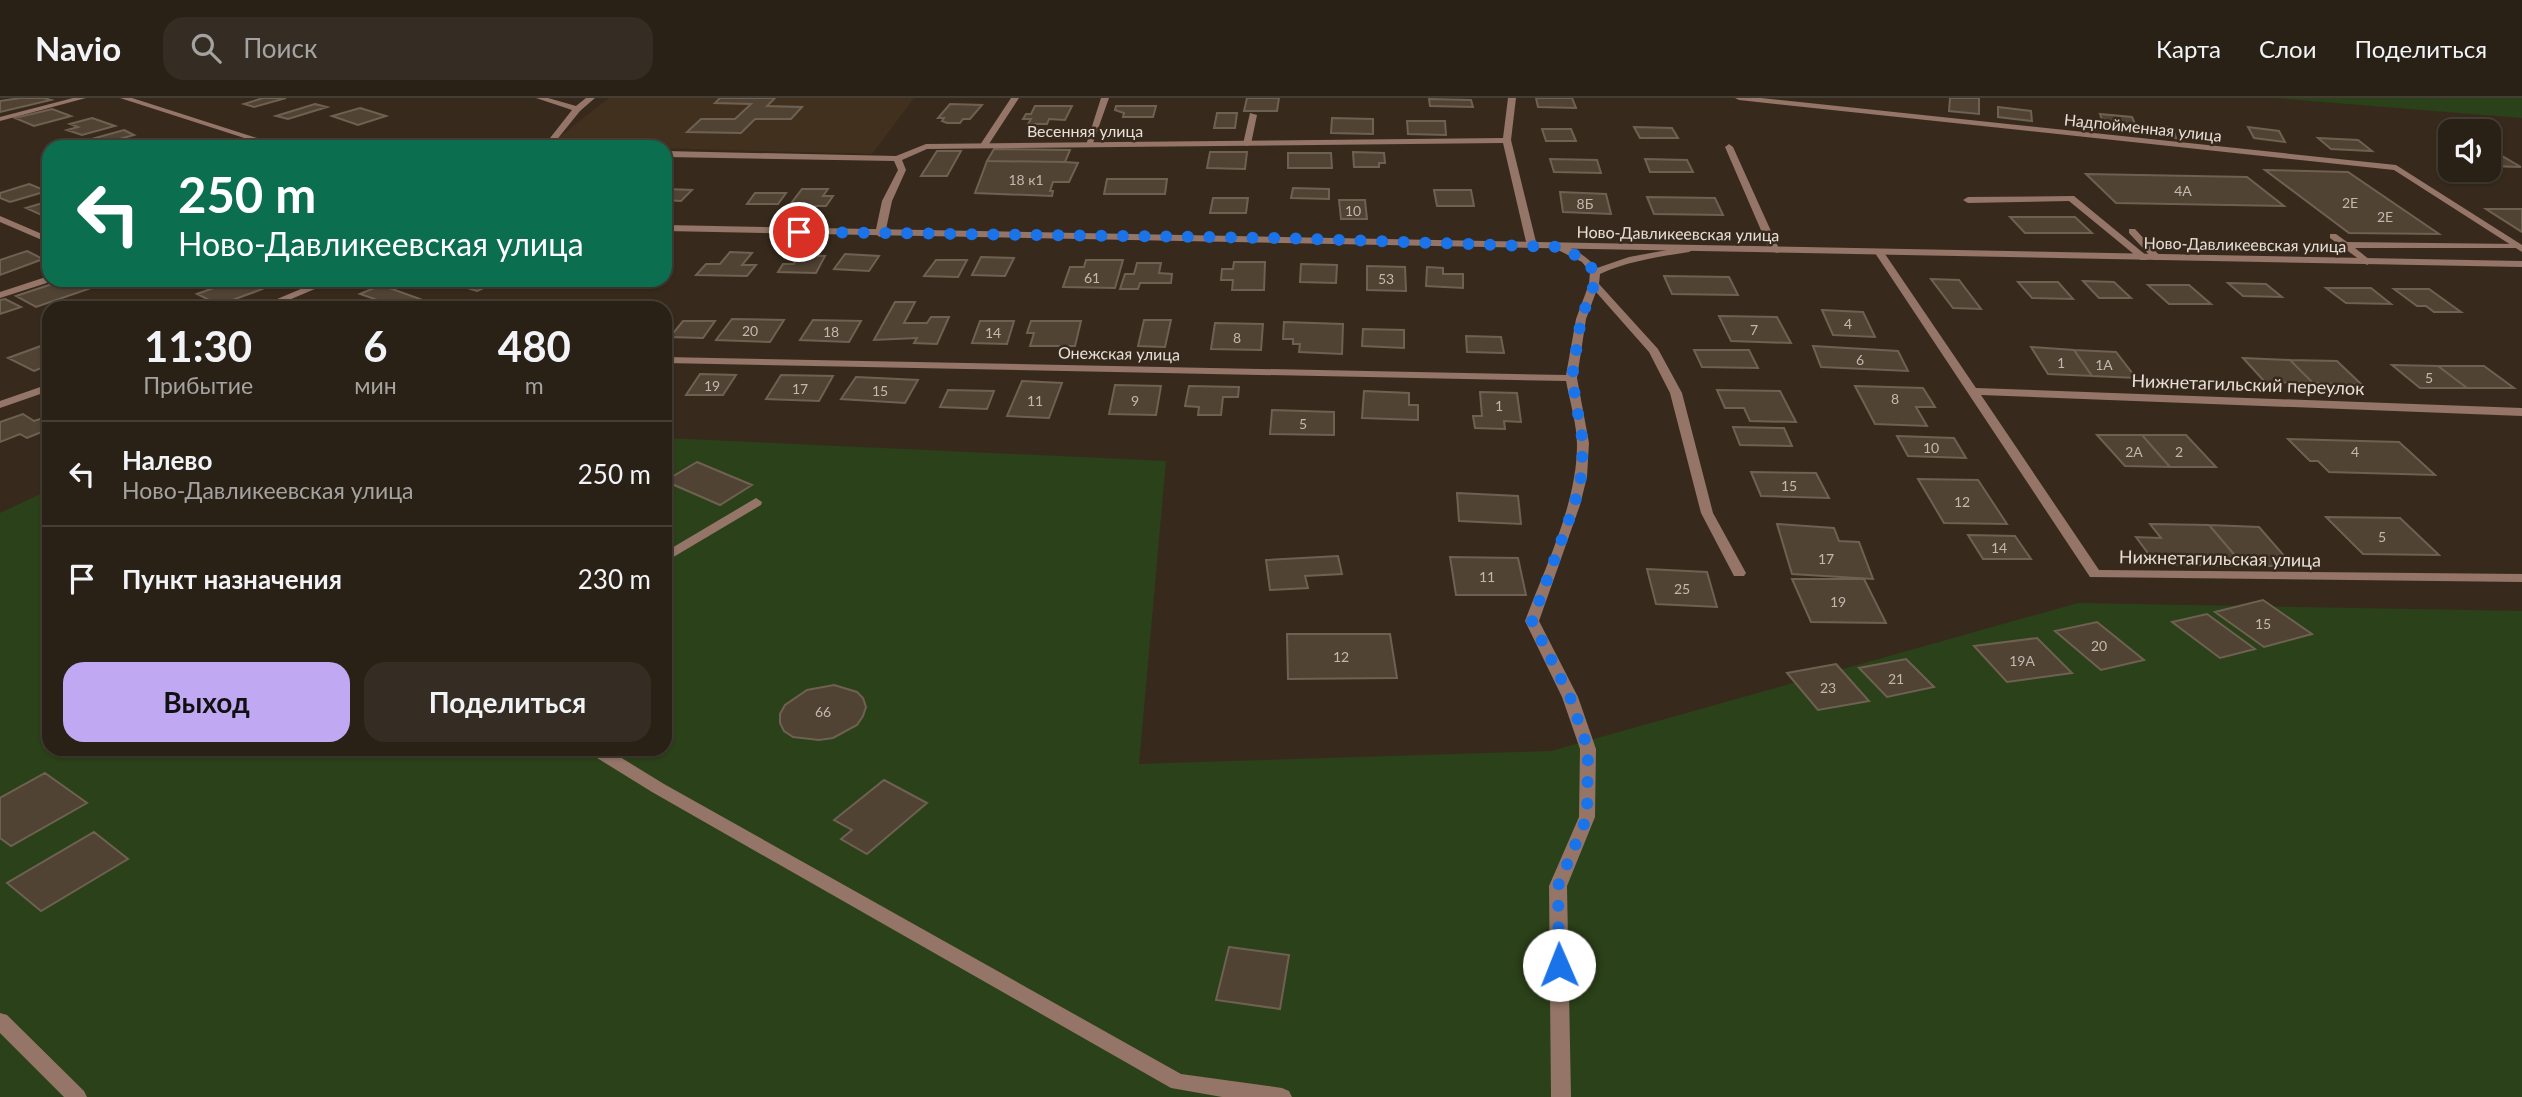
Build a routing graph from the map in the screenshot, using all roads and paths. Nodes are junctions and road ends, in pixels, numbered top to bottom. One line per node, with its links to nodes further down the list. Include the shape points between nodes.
1 (82, 98): 11 (street)
2 (124, 98): 12 (street)
3 (540, 98): 9 (street)
4 (591, 98): 9 (street)
5 (1015, 98): 17 (street)
6 (1105, 98): 15 (street)
7 (1512, 98): 14 (street)
8 (1738, 98): 31 (street, Надпойменная улица, via 2396,168)
9 (577, 109): 13 (street)
10 (1253, 115): 16 (street)
11 (0, 119)
12 (259, 140)
13 (553, 140)
14 (1507, 140): 16 (street, Весенняя улица); 29 (street)
15 (1089, 143): 16 (street, Весенняя улица); 17 (street, Весенняя улица)
16 (1247, 144)
17 (984, 145): 20 (street, Весенняя улица, via 926,146)
18 (1729, 147): 33 (street)
19 (672, 154): 20 (street, Весенняя улица)
20 (897, 159): 25 (street, via 902,170 887,201)
21 (1968, 200): 35 (street, via 2071,198)
22 (0, 219): 27 (street)
23 (672, 228): 25 (street, Ново-Давликеевская улица)
24 (2132, 231): 36 (street)
25 (880, 234): 29 (street, Ново-Давликеевская улица)
26 (2333, 236): 28 (street)
27 (42, 237)
28 (2345, 245): 31 (street); 37 (street)
29 (1532, 246): 30 (street, Ново-Давликеевская улица)
30 (1559, 247): 32 (street, Ново-Давликеевская улица); 39 (street, via 1585,260)
31 (2520, 248)
32 (1689, 249): 33 (street, Ново-Давликеевская улица); 39 (street, via 1612,263)
33 (1775, 251): 34 (street, Ново-Давликеевская улица)
34 (1880, 253): 35 (street, Ново-Давликеевская улица); 47 (street, Нижнетагильская улица)
35 (2144, 258): 36 (street, Ново-Давликеевская улица)
36 (2157, 258): 37 (street, Ново-Давликеевская улица)
37 (2368, 262): 38 (street, Ново-Давликеевская улица)
38 (2522, 264)
39 (1595, 278): 45 (street, via 1581,319); 52 (street, via 1654,351 1676,393 1707,513)
40 (42, 281): 42 (street)
41 (314, 287): 43 (street)
42 (0, 295)
43 (278, 301)
44 (672, 360): 45 (street, Онежская улица)
45 (1572, 378): 58 (street, via 1583,443 1581,477 1532,621 1570,697 1588,749 1587,817 1558,886)
46 (42, 390): 48 (street)
47 (1973, 391): 49 (street, Нижнетагильский переулок); 53 (street, Нижнетагильская улица, via 2095,574)
48 (0, 405)
49 (2522, 412)
50 (756, 502): 51 (street)
51 (672, 554)
52 (1739, 573)
53 (2522, 578)
54 (606, 756): 57 (street, via 1178,1082)
55 (0, 1021): 56 (street)
56 (77, 1097)
57 (1283, 1097)
58 (1562, 1097)

